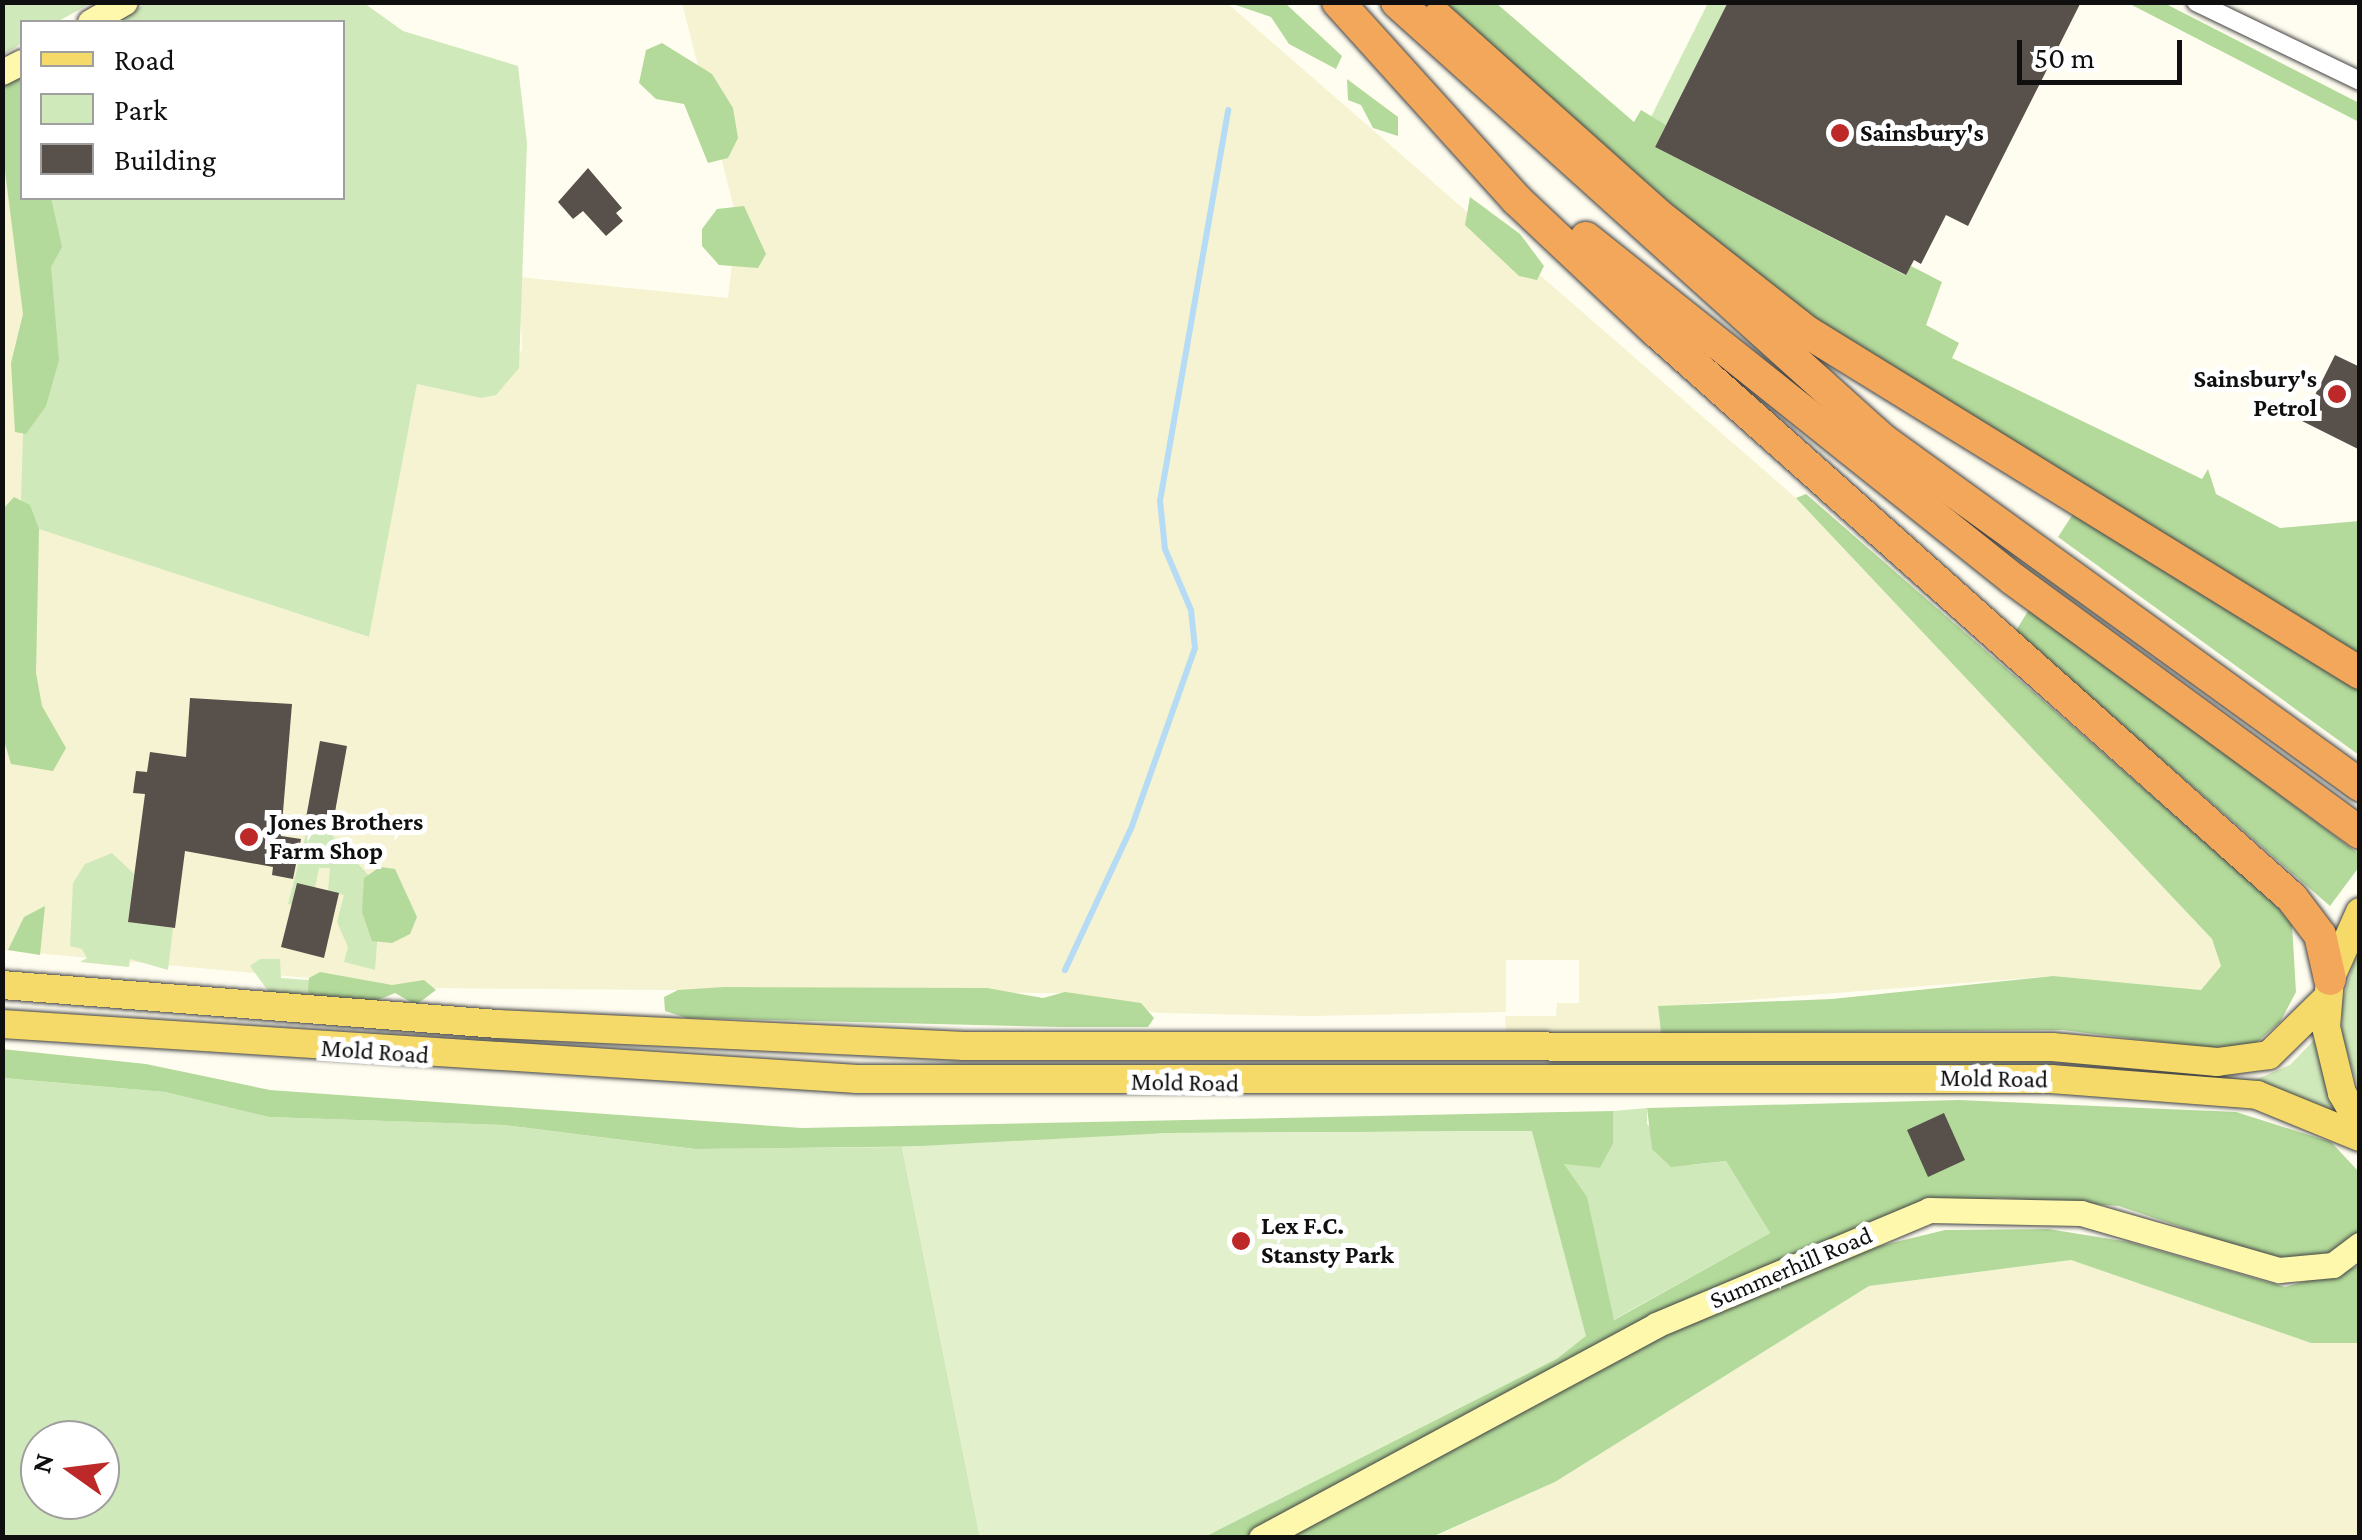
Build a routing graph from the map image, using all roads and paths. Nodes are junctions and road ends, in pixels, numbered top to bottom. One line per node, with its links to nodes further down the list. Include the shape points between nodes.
1 (124, 2): 7 (street)
2 (1338, 2): 14 (highway, via 1516,199 1654,329 2292,898 2320,935)
3 (1350, 2): 11 (highway, via 1592,244 2013,579)
4 (1397, 2): 10 (highway, via 1883,440)
5 (1418, 2): 9 (highway, via 1657,214 1807,332)
6 (2196, 2): 8 (street)
7 (93, 20)
8 (2360, 81)
9 (2360, 673)
10 (2360, 785)
11 (2360, 833)
12 (2360, 912): 14 (main road)
13 (2, 986): 14 (main road, Mold Road, via 498,1024 946,1045 2052,1047 2217,1062 2269,1055)
14 (2328, 989): 16 (main road, via 2330,1058)
15 (2, 1024): 17 (main road, Mold Road, via 857,1079 2051,1079 2257,1095)
16 (2360, 1124)
17 (2360, 1137)
18 (2360, 1245): 19 (street, Summerhill Road, via 2333,1265 2279,1270 2080,1213 1929,1210 1656,1325)
19 (1261, 1538)

